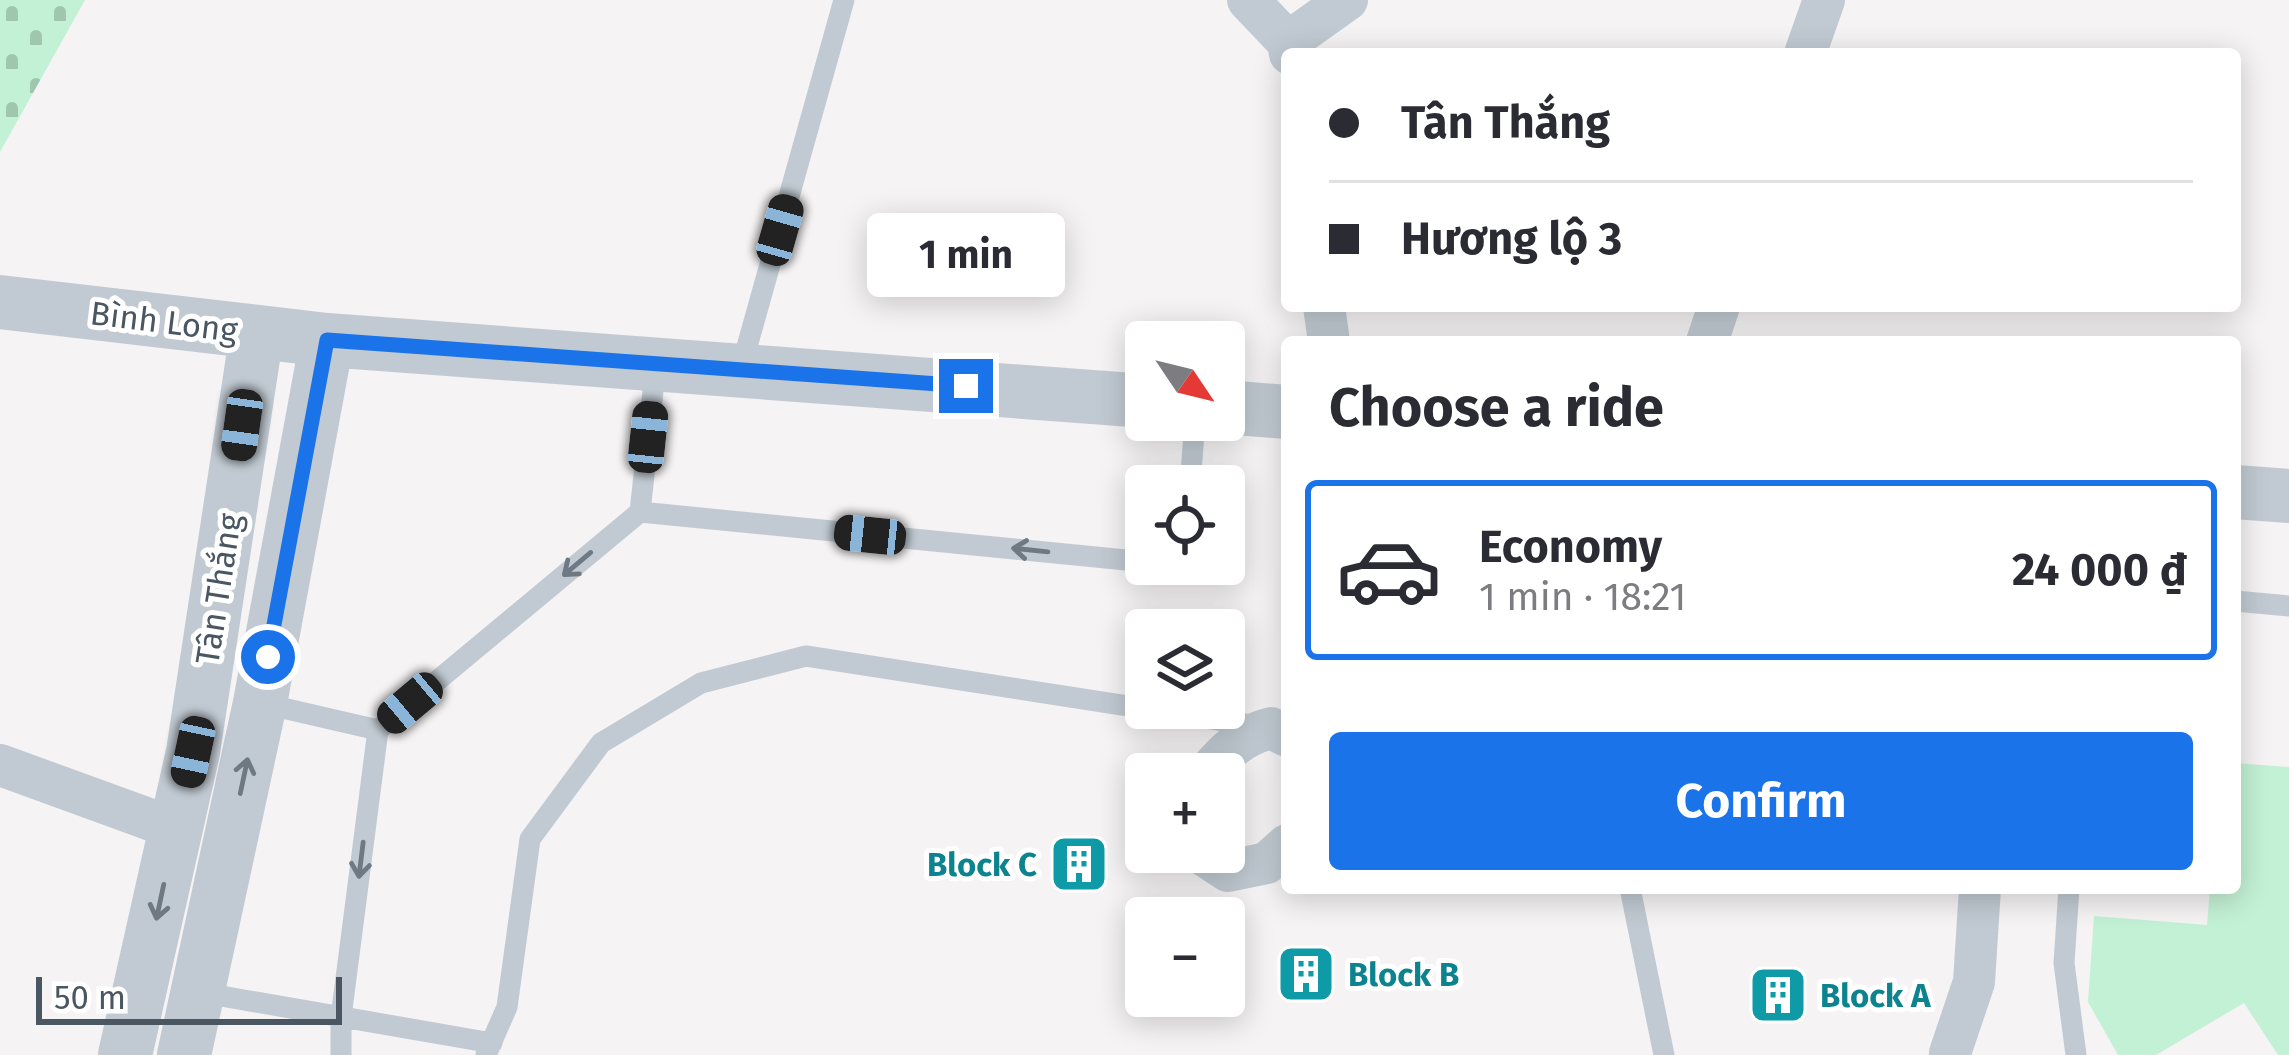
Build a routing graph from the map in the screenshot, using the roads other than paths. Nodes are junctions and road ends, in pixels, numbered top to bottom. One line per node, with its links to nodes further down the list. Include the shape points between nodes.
1 (844, 0): 11 (lane)
2 (1248, 0): 5 (street)
3 (1347, 0): 5 (street)
4 (1824, 0): 6 (street)
5 (1289, 48)
6 (1807, 48)
7 (0, 302): 8 (street, Bình Long)
8 (256, 332): 9 (street, Bình Long); 27 (street, Tân Thắng)
9 (327, 340): 10 (street, Bình Long); 21 (street, Tân Thắng)
10 (656, 362): 11 (street, Bình Long); 17 (lane)
11 (741, 368): 12 (street, Bình Long)
12 (1125, 399)
13 (1245, 409): 14 (street)
14 (1281, 412)
15 (2241, 492): 16 (street)
16 (2289, 496)
17 (640, 512): 18 (lane, one-way to 17); 22 (lane, one-way to 22)
18 (1125, 560)
19 (2241, 602): 20 (lane)
20 (2289, 606)
21 (260, 703): 22 (lane); 33 (street, Tân Thắng, one-way to 21)
22 (377, 730): 34 (lane, one-way to 34)
23 (1281, 732): 25 (street, via 1254,732)
24 (1281, 732): 35 (lane, via 806,656 701,683 601,742 530,838 507,1007)
25 (1225, 753)
26 (0, 765): 27 (street)
27 (176, 829): 37 (street, Tân Thắng, one-way to 37)
28 (1281, 850): 29 (street)
29 (1245, 868)
30 (1631, 894): 40 (lane)
31 (1980, 894): 36 (street, via 1973,982)
32 (2069, 894): 41 (lane, via 2064,963)
33 (197, 992): 34 (lane); 38 (street, Tân Thắng)
34 (341, 1017): 35 (lane); 39 (lane)
35 (489, 1049)
36 (1949, 1054)
37 (125, 1055)
38 (184, 1055)
39 (341, 1055)
40 (1664, 1055)
41 (2076, 1055)

